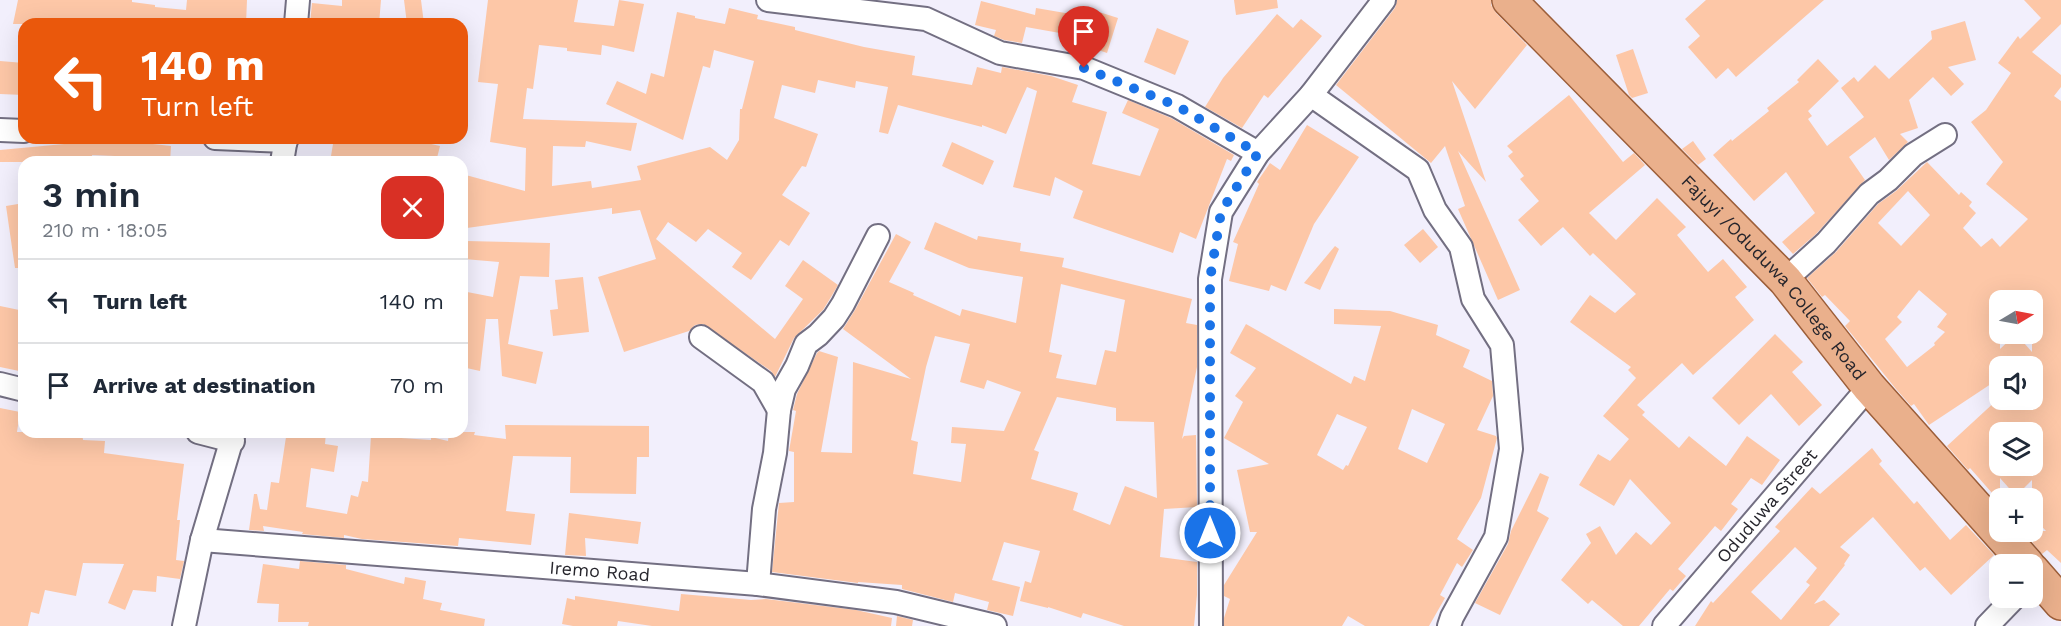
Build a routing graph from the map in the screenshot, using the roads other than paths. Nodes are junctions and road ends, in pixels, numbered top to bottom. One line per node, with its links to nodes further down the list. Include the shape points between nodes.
1 (298, 0): 5 (street)
2 (768, 0): 12 (street, via 926,19 1000,53 1084,68 1177,106)
3 (1384, 0): 6 (street)
4 (1509, 0): 14 (main road, Fajuyi /Oduduwa College Road)
5 (296, 18)
6 (1311, 95): 12 (street); 30 (street, via 1418,170 1435,210 1461,247 1473,299 1502,345 1511,449 1496,537)
7 (0, 130): 8 (street)
8 (18, 131)
9 (1945, 135): 14 (street, via 1913,155 1869,194 1826,243)
10 (262, 144): 11 (street)
11 (285, 147)
12 (1258, 153): 29 (street, via 1221,212 1210,279)
13 (878, 236): 19 (street, via 834,318 806,344 784,389)
14 (1785, 280): 17 (main road, Fajuyi /Oduduwa College Road)
15 (701, 337): 19 (street, via 763,382)
16 (0, 384): 18 (street)
17 (1869, 387): 22 (main road, Fajuyi /Oduduwa College Road); 31 (street, Oduduwa Street)
18 (18, 388)
19 (779, 410): 23 (street, via 764,508)
20 (232, 438): 21 (street)
21 (202, 540): 23 (street, Iremo Road); 27 (street)
22 (2010, 554)
23 (758, 584): 28 (street, Iremo Road, via 896,602)
24 (2043, 588): 25 (main road, Fajuyi /Oduduwa College Road)
25 (2061, 603)
26 (2002, 608): 32 (street)
27 (184, 626)
28 (995, 626)
29 (1211, 626)
30 (1449, 626)
31 (1664, 626)
32 (1987, 626)

